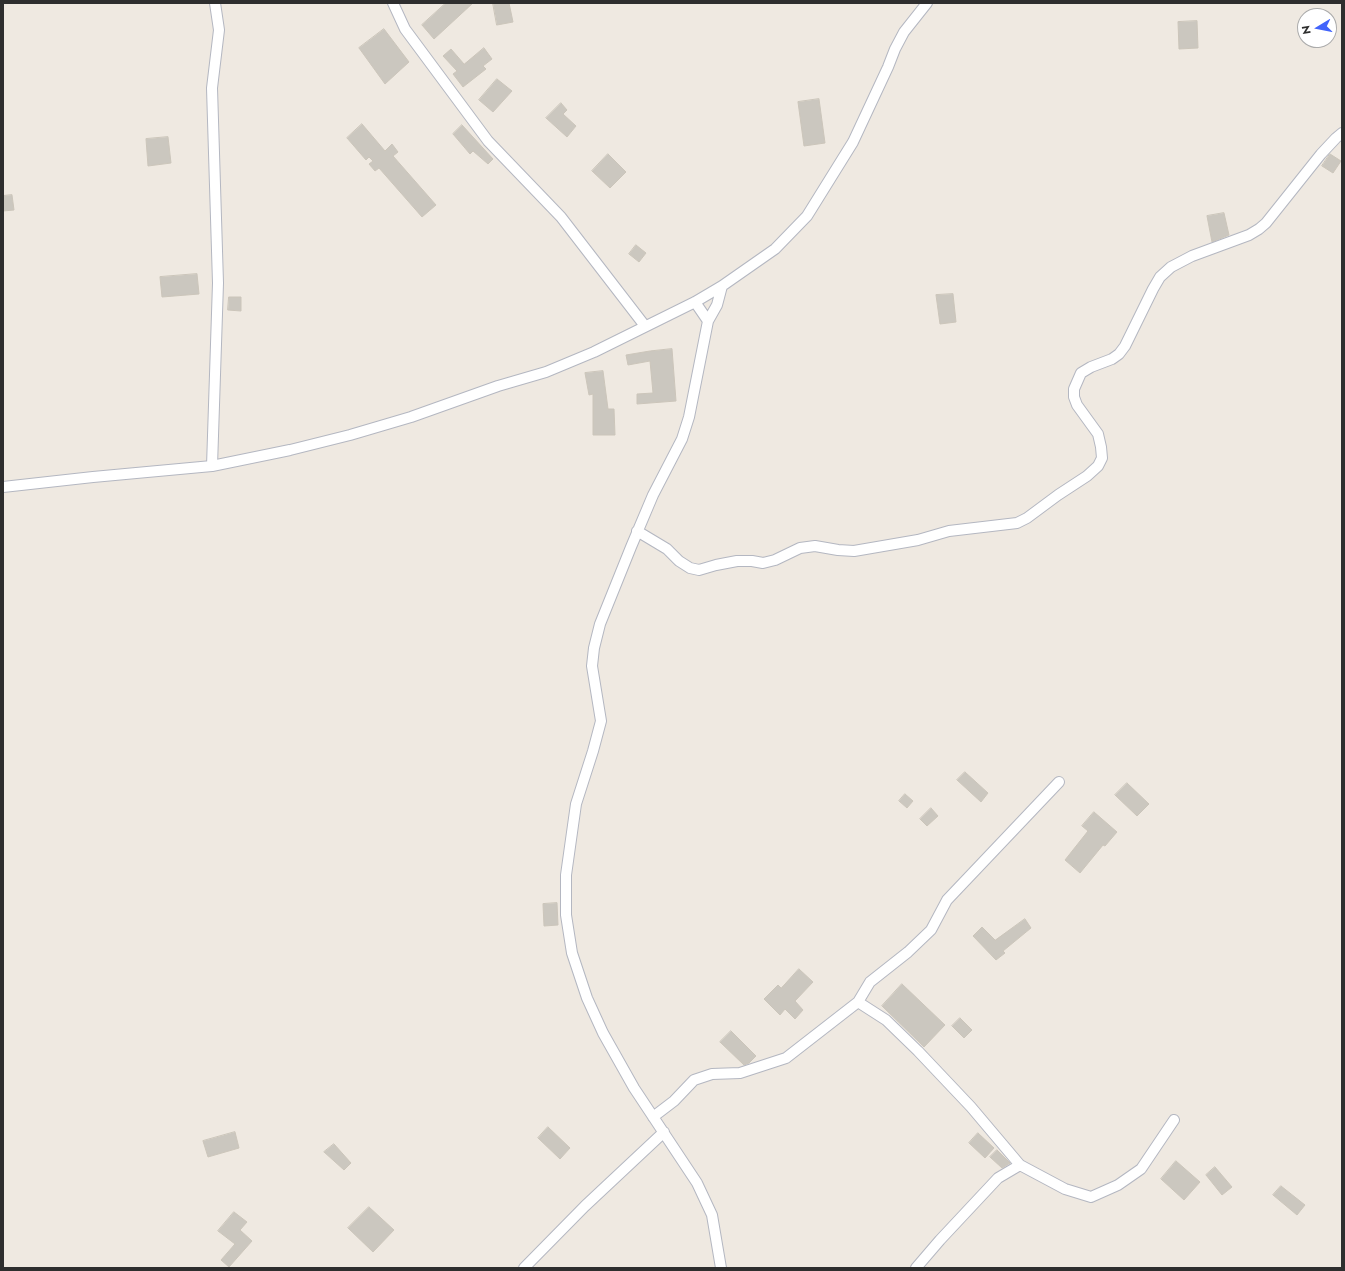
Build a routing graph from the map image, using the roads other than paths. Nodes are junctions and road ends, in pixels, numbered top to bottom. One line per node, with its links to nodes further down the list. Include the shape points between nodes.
1 (215, 3): 9 (street, via 219,30 212,88 218,283)
2 (393, 3): 8 (street, via 405,29 488,142 561,217)
3 (928, 3): 5 (street, via 904,32 853,142 807,216 775,249)
4 (1342, 133): 11 (street, via 1321,154 1259,229 1192,256 1160,277 1119,354 1081,373 1074,389 1074,397 1098,434 1102,458 1098,466 1087,476 1027,518 1017,523 949,530 918,540 854,551 814,546 800,548 763,563 737,561 699,570 679,561 667,549)
5 (722, 286): 6 (street); 7 (street)
6 (695, 302): 7 (street); 8 (street)
7 (708, 321): 11 (street, via 689,417 682,439 653,495)
8 (645, 326): 9 (street, via 594,352 546,372 411,417 290,450)
9 (212, 466): 10 (street)
10 (3, 488)
11 (638, 531): 14 (street, via 600,624 594,648 592,666 600,721 576,804 566,875 566,915 572,953 602,1033)
12 (1059, 782): 13 (street, via 947,900 931,930 870,982)
13 (858, 1002): 14 (street, via 786,1058 740,1073 712,1074 694,1080 674,1101); 17 (street, via 886,1020 918,1051 971,1107)
14 (653, 1117): 16 (street)
15 (1174, 1120): 17 (street, via 1141,1168 1118,1185 1091,1197 1065,1189)
16 (664, 1132): 18 (street); 19 (street, via 697,1183 712,1215)
17 (1020, 1165): 20 (street, via 998,1178)
18 (524, 1268)
19 (721, 1268)
20 (916, 1268)

